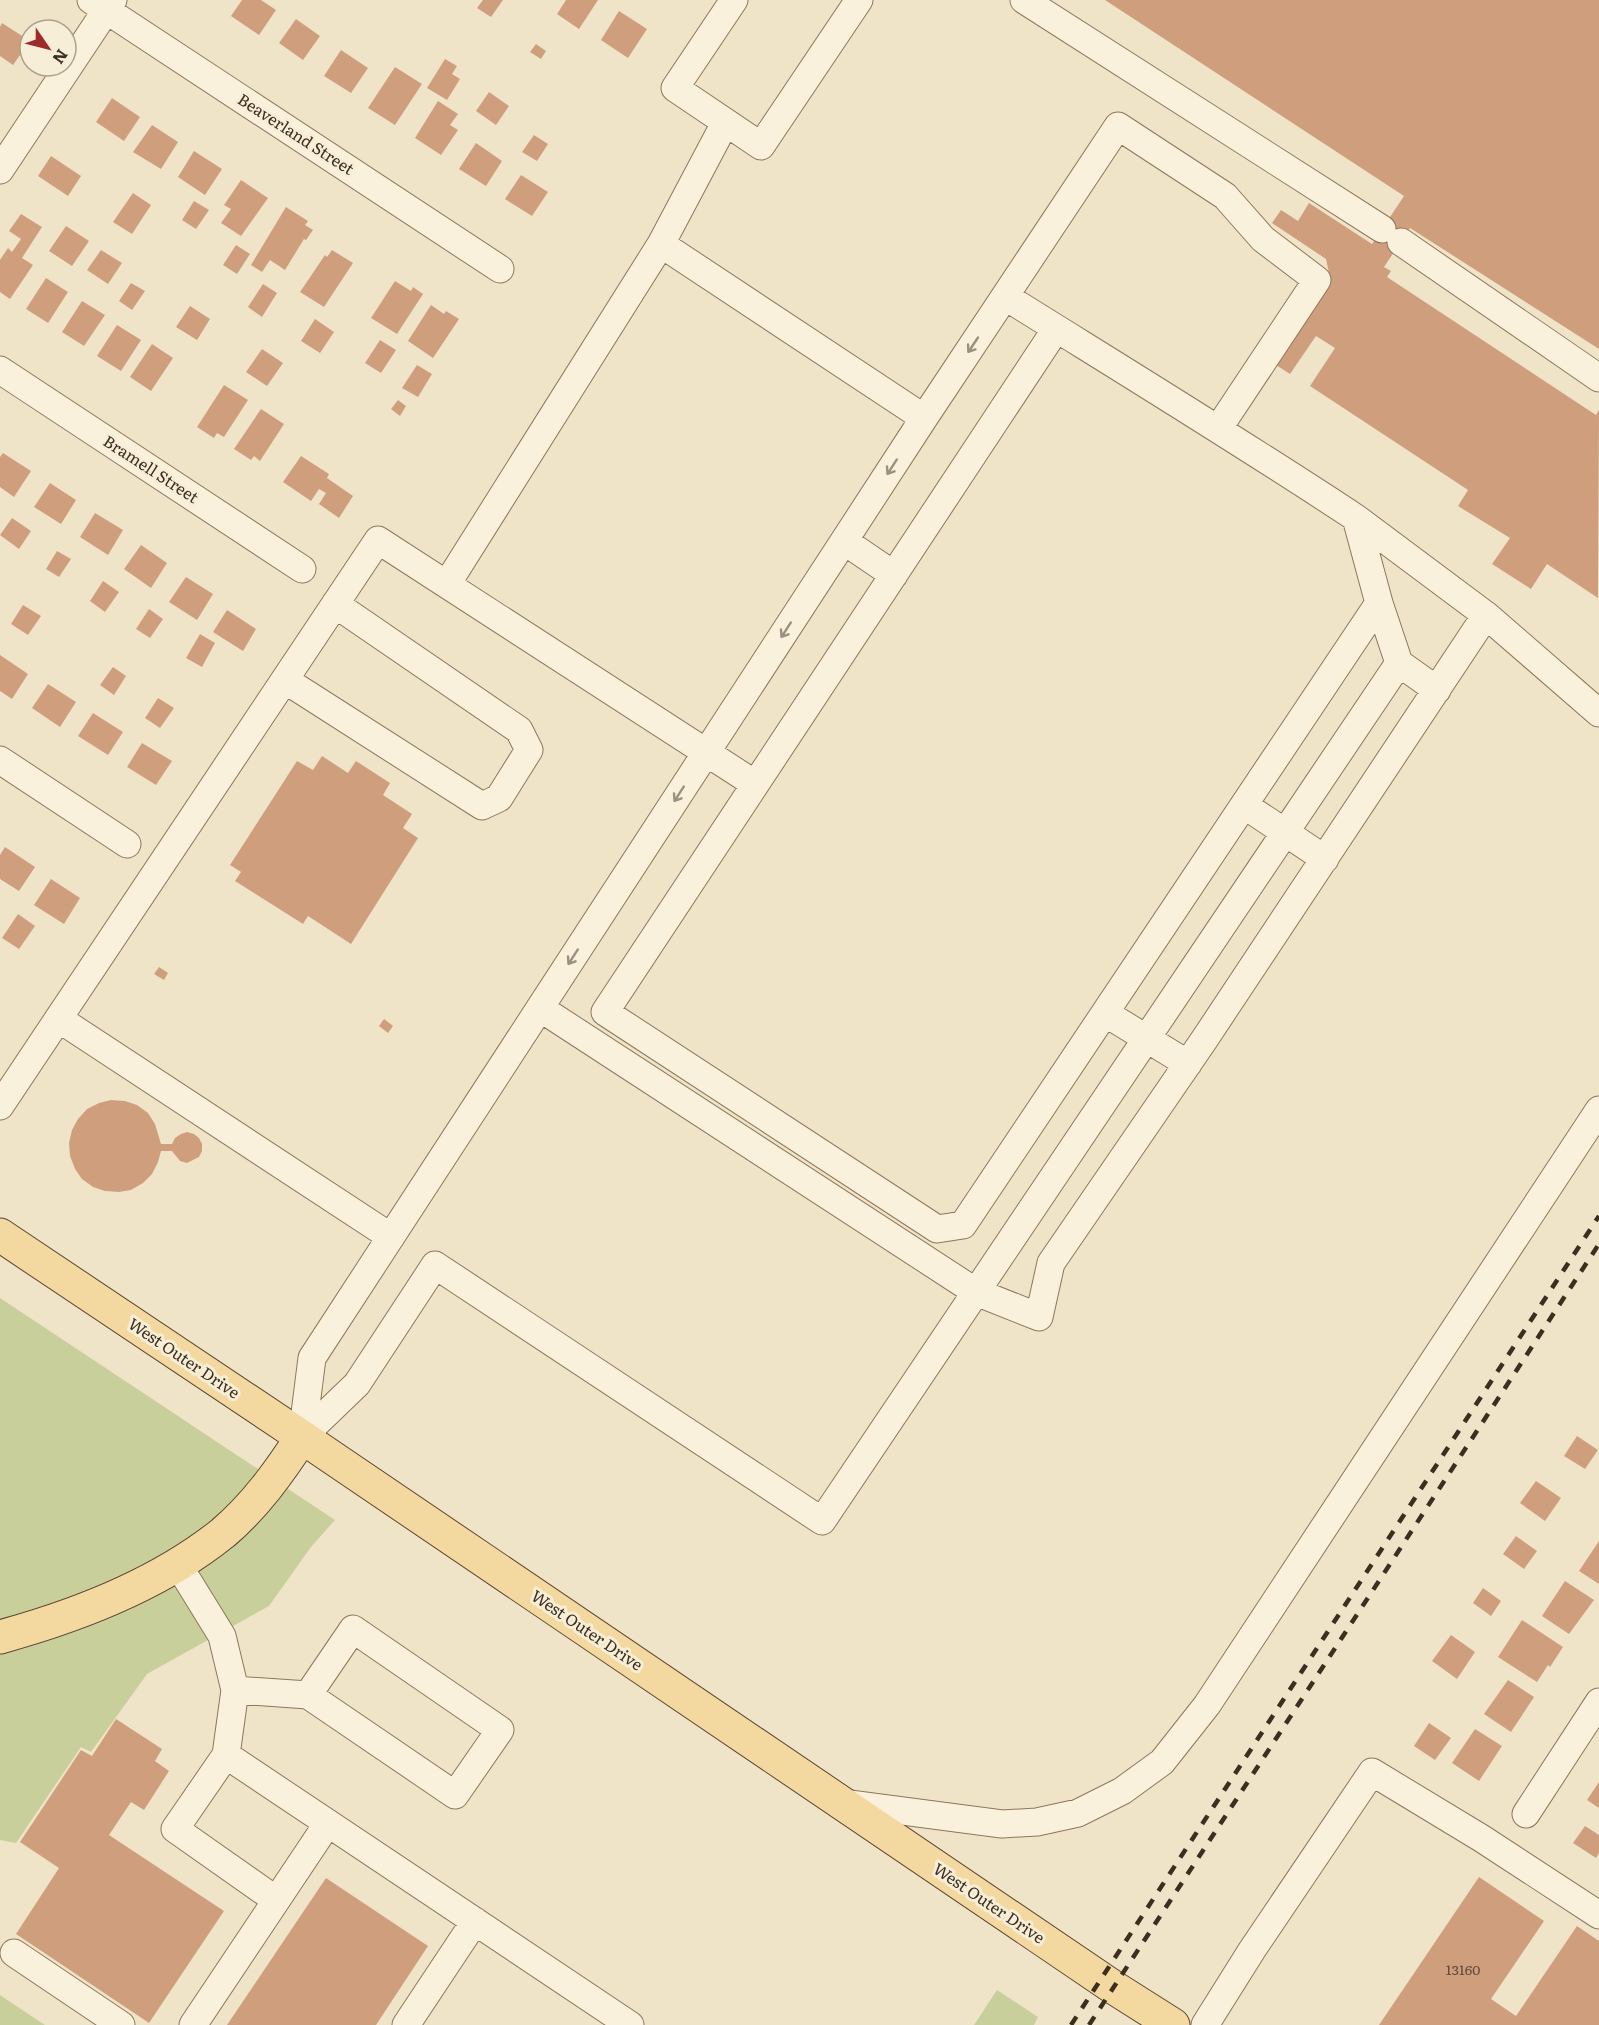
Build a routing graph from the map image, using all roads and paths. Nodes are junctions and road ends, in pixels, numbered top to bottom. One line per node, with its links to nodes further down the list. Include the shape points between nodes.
1 (734, 0): 5 (street, via 675,88)
2 (859, 0): 5 (street, via 761,146)
3 (1024, 0): 12 (street, via 1392,235)
4 (103, 3): 6 (street); 8 (street, Beaverland Street)
5 (725, 123): 7 (street)
6 (0, 170)
7 (661, 243): 13 (street); 19 (street)
8 (500, 269)
9 (1006, 297): 10 (street); 13 (street, one-way to 13); 14 (street, via 1118,126 1225,196 1263,238 1317,280)
10 (1056, 328): 14 (street); 18 (street)
11 (0, 370): 17 (street, Bramell Street)
12 (1599, 378)
13 (924, 418): 16 (street, one-way to 16)
14 (1218, 429): 15 (street)
15 (1356, 518): 20 (street); 22 (street)
16 (844, 541): 18 (street); 27 (street, one-way to 27)
17 (302, 569)
18 (894, 575): 29 (street)
19 (447, 584): 21 (street, via 378,540); 27 (street)
20 (1379, 603): 23 (street); 30 (street)
21 (335, 604): 24 (street); 24 (street, via 519,730 529,750 499,798 482,806)
22 (1486, 615): 25 (street); 26 (street)
23 (1399, 663): 25 (street); 31 (street)
24 (285, 680): 36 (street)
25 (1437, 690): 33 (street)
26 (1599, 713)
27 (706, 753): 29 (street); 34 (street, one-way to 34)
28 (0, 760): 32 (street)
29 (755, 784): 35 (street, via 605,1012 938,1228 963,1225)
30 (1244, 805): 31 (street); 35 (street)
31 (1285, 832): 33 (street); 37 (street)
32 (127, 844)
33 (1325, 859): 38 (street)
34 (540, 1008): 42 (street); 43 (street)
35 (1105, 1013): 37 (street)
36 (59, 1019): 39 (street); 42 (street)
37 (1147, 1038): 38 (street); 43 (street)
38 (1188, 1064): 43 (street, via 1052,1263 1039,1317)
39 (0, 1106)
40 (1599, 1110): 51 (street, via 1207,1705 1162,1762 1122,1791 1078,1814 1036,1822 1002,1824)
41 (0, 1235): 44 (main road, West Outer Drive)
42 (391, 1237): 44 (street, via 312,1358)
43 (976, 1292): 44 (street, via 822,1521 435,1265 357,1384)
44 (302, 1437): 45 (main road, via 255,1502 225,1532); 51 (main road, West Outer Drive)
45 (177, 1563): 46 (main road, via 91,1607); 47 (street, via 222,1636)
46 (0, 1637)
47 (235, 1690): 48 (street); 50 (street)
48 (308, 1695): 48 (street, via 353,1629 500,1730 455,1795)
49 (1599, 1702): 52 (street)
50 (226, 1755): 53 (street); 54 (street, via 175,1828)
51 (842, 1803): 62 (main road, West Outer Drive)
52 (1526, 1814)
53 (328, 1823): 54 (street); 56 (street)
54 (276, 1900): 59 (street)
55 (1599, 1915): 63 (street, via 1372,1772)
56 (475, 1921): 60 (street); 61 (street)
57 (14, 1953): 58 (street)
58 (121, 2025)
59 (193, 2025)
60 (406, 2025)
61 (630, 2025)
62 (1173, 2025)
63 (1205, 2025)

